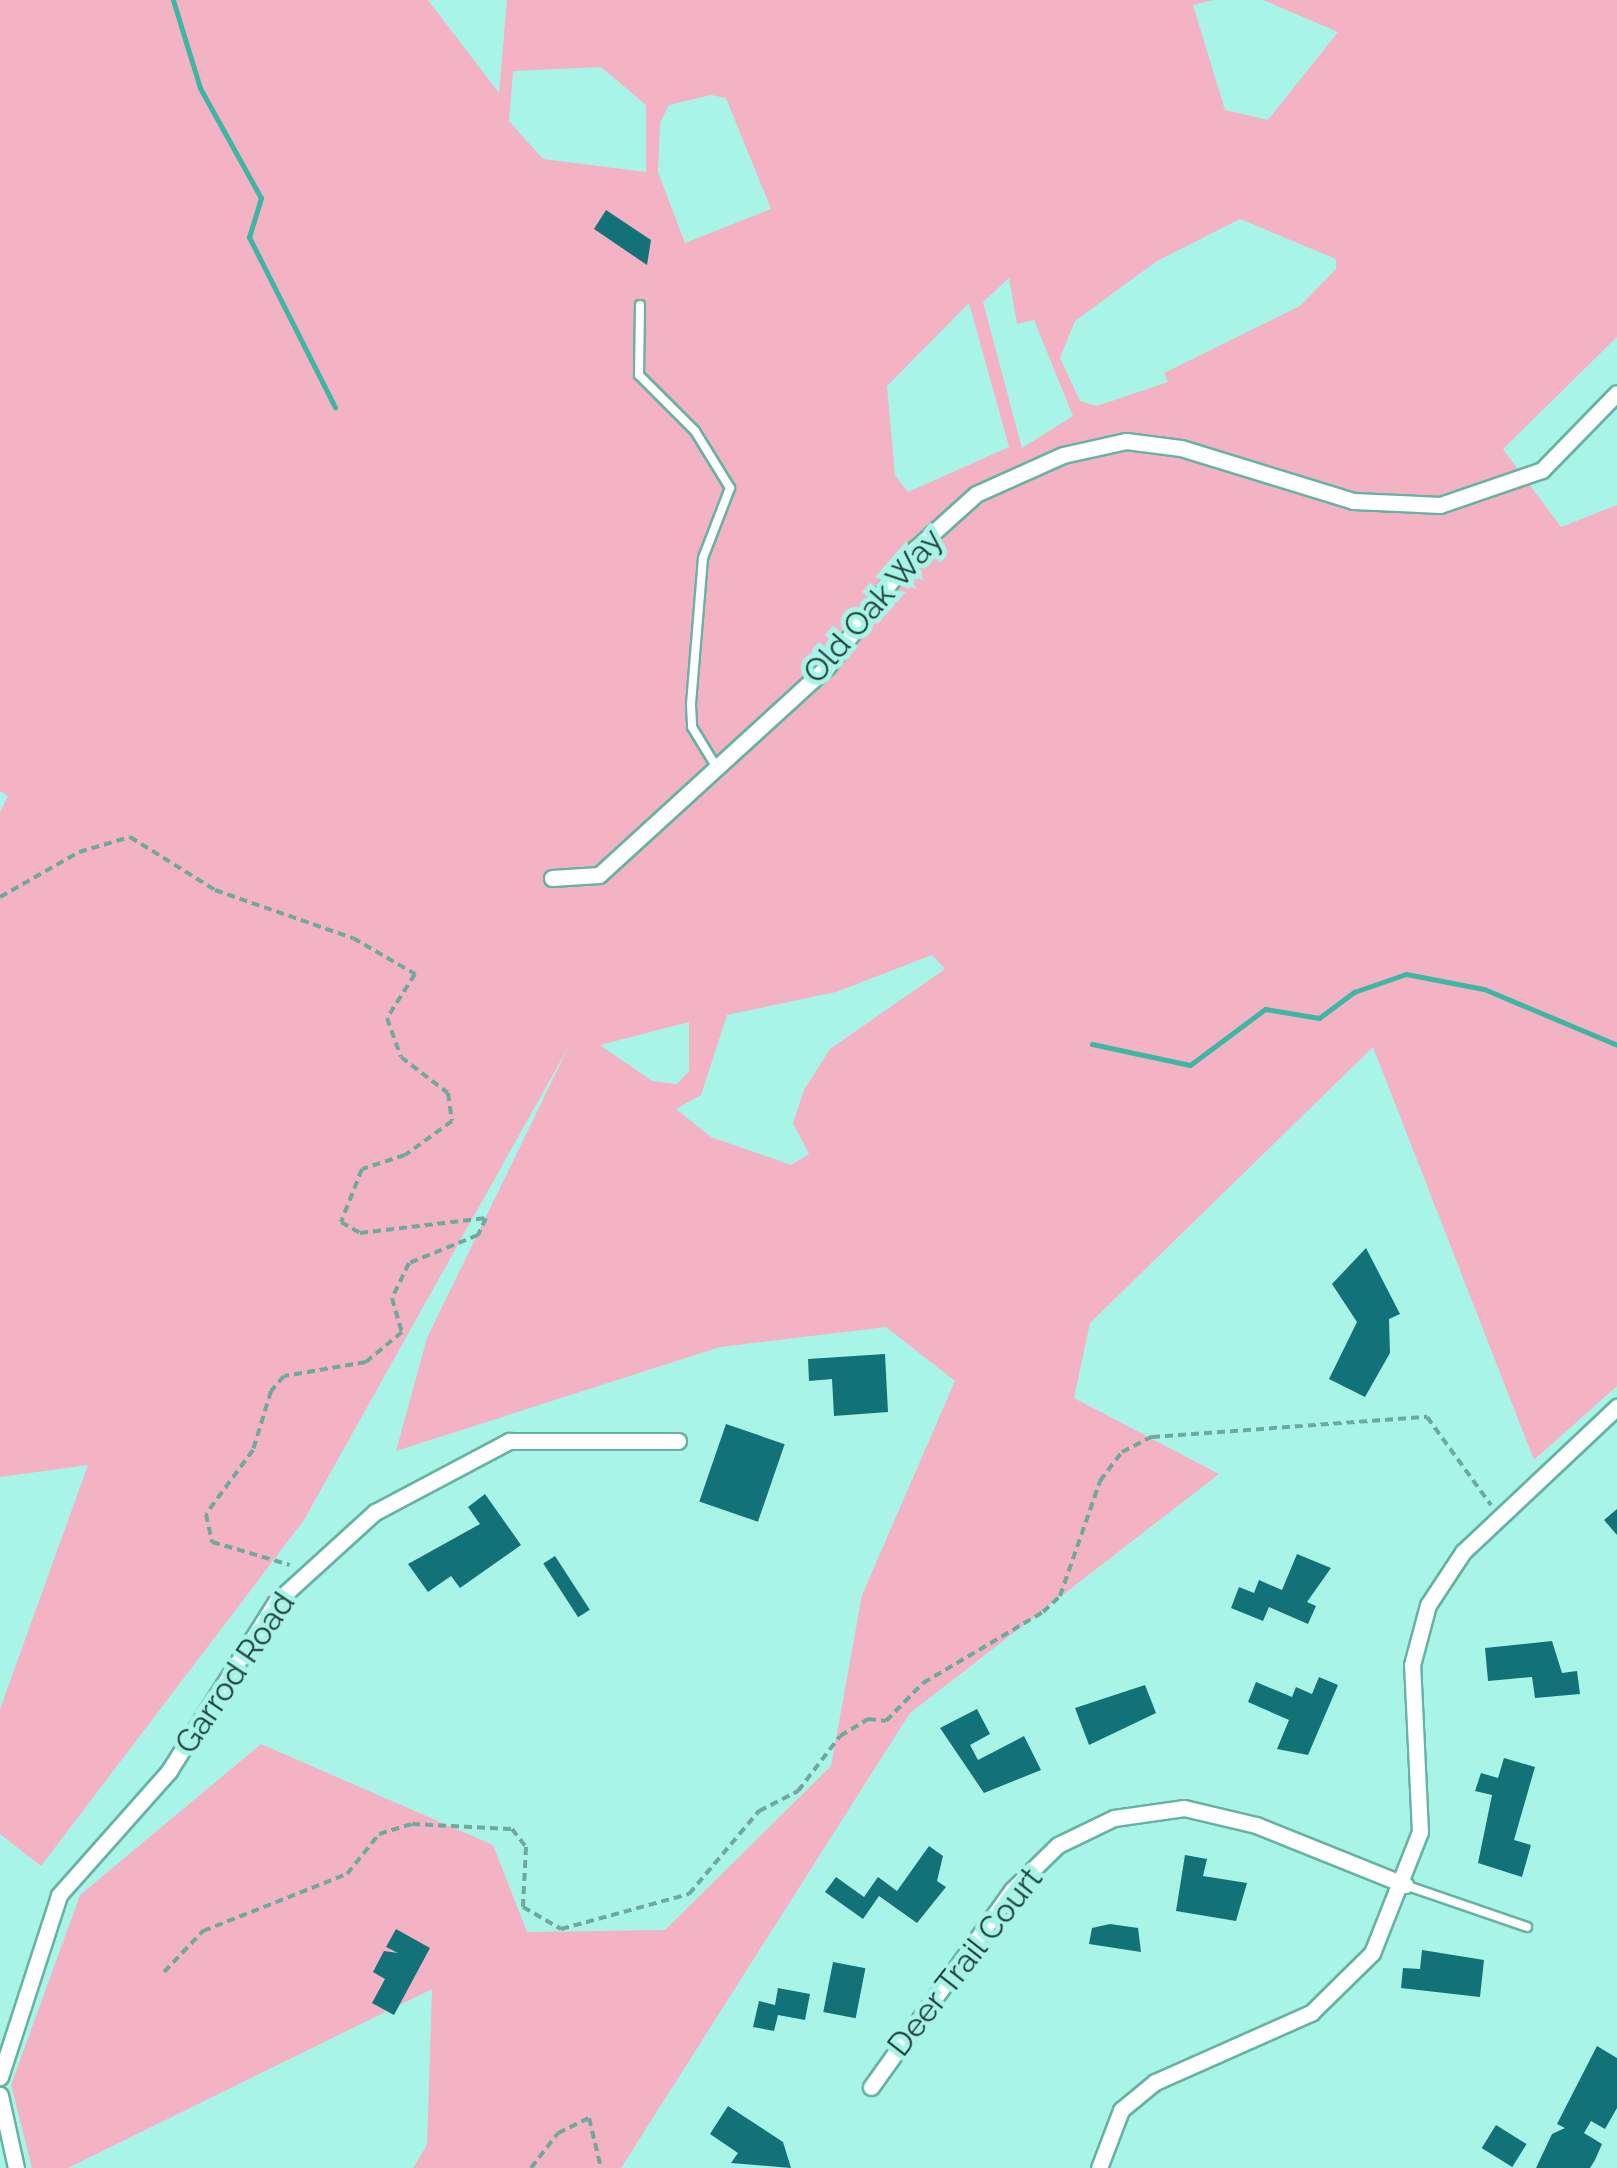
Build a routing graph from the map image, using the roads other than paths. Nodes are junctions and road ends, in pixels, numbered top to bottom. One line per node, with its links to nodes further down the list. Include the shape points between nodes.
1 (640, 305): 3 (lane, via 639,375 694,431 730,488 703,558 690,705 692,728)
2 (1617, 393): 3 (street, Old Oak Way, via 1542,470 1440,505 1353,501 1180,448 1126,441 1063,455 964,505 915,549 827,667)
3 (716, 768): 4 (street, Old Oak Way, via 600,875)
4 (552, 878)
5 (1617, 1407): 7 (street, via 1463,1552 1416,1635 1424,1776)
6 (678, 1441): 9 (street, Garrod Road, via 509,1440 375,1512 276,1602 169,1771 59,1895)
7 (1405, 1885): 8 (lane); 10 (street, Deer Trail Court, via 1256,1825 1184,1808 1114,1818 1058,1846 1012,1890); 13 (street, via 1372,1953 1311,2013 1155,2082 1121,2110)
8 (1527, 1927)
9 (0, 2077)
10 (870, 2086)
11 (0, 2095): 12 (street)
12 (16, 2168)
13 (1099, 2168)

